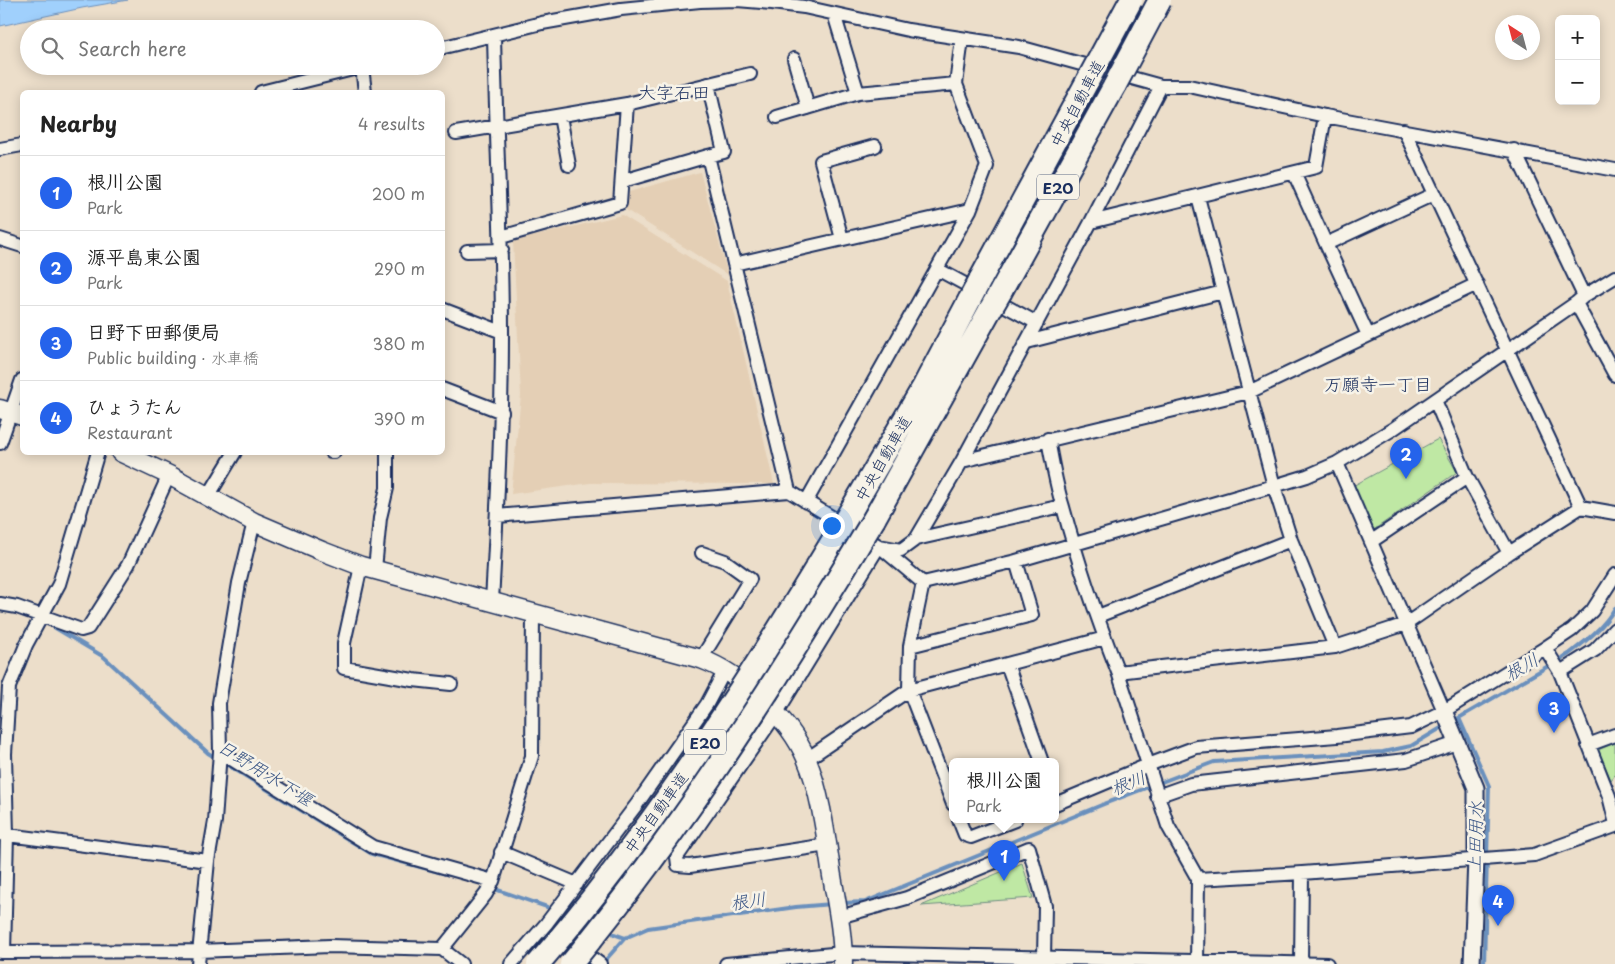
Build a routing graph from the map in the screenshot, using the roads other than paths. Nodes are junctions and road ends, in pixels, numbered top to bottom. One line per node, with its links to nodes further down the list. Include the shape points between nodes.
1 (1131, 0): 152 (highway, 中央自動車道 / E20, bridge, via 924,386 797,601 727,710 640,834)
2 (1160, 0): 153 (highway, 中央自動車道 / E20, bridge, via 874,519 768,691 658,852)
3 (834, 14): 4 (street, via 772,3 700,1 621,9); 5 (street); 16 (street)
4 (494, 35): 6 (street); 22 (street)
5 (962, 38): 12 (street); 13 (street, via 1020,47)
6 (445, 47)
7 (794, 59): 18 (street)
8 (750, 74): 11 (street)
9 (331, 75): 14 (street)
10 (364, 75): 15 (street)
11 (708, 84): 17 (street); 29 (street, via 724,152)
12 (956, 84): 16 (street); 36 (street, via 987,166)
13 (1162, 86): 20 (street, via 1189,86); 37 (street)
14 (269, 90)
15 (365, 90)
16 (858, 93): 18 (street)
17 (626, 104): 19 (street); 33 (street)
18 (808, 108): 21 (street)
19 (560, 116): 22 (street); 30 (street)
20 (1325, 116): 23 (street); 32 (street, via 1316,166)
21 (777, 117)
22 (496, 127): 24 (street); 38 (street)
23 (1404, 130): 28 (street); 34 (street)
24 (456, 133)
25 (20, 145): 27 (street)
26 (875, 146): 40 (street, via 821,161)
27 (0, 149)
28 (1514, 150): 31 (street); 50 (street)
29 (708, 156): 33 (street); 45 (street)
30 (569, 165)
31 (1615, 170)
32 (1294, 173): 35 (street); 41 (street)
33 (623, 181): 38 (street, via 620,203)
34 (1434, 194): 41 (street); 48 (street)
35 (1198, 197): 37 (street); 49 (street)
36 (970, 210): 40 (street); 46 (street)
37 (1091, 222): 52 (street)
38 (502, 236): 43 (street)
39 (0, 238): 42 (street)
40 (842, 239): 45 (street)
41 (1326, 244): 54 (street)
42 (20, 245)
43 (502, 250): 44 (street); 53 (street)
44 (467, 251)
45 (734, 264): 75 (street)
46 (937, 269): 52 (street); 77 (street)
47 (1615, 277): 50 (street)
48 (1477, 284): 54 (street); 56 (street)
49 (1223, 292): 55 (street); 60 (street)
50 (1580, 299): 56 (street); 57 (street)
51 (445, 310): 53 (street)
52 (1037, 323): 55 (street)
53 (502, 332): 63 (street)
54 (1368, 335): 60 (street)
55 (1027, 342): 70 (street)
56 (1508, 349): 61 (street); 79 (street)
57 (1615, 375)
58 (20, 386): 62 (street)
59 (445, 390): 63 (street)
60 (1249, 392): 64 (street); 74 (street)
61 (1435, 400): 71 (street); 73 (street)
62 (11, 412): 65 (street)
63 (502, 412): 81 (street)
64 (1048, 440): 70 (street); 78 (street)
65 (0, 443)
66 (97, 455): 98 (street, via 59,584)
67 (130, 455): 72 (main road)
68 (233, 455): 76 (street)
69 (387, 455): 91 (street, via 387,488)
70 (962, 461): 83 (street)
71 (1337, 463): 74 (street); 85 (street)
72 (169, 475): 76 (main road); 98 (street, via 128,565 88,628 81,630)
73 (1468, 477): 85 (street); 89 (street)
74 (1274, 486): 84 (street); 86 (street)
75 (789, 490): 77 (street); 81 (street)
76 (209, 496): 82 (main road)
77 (806, 502): 87 (street)
78 (1062, 506): 83 (street); 86 (street)
79 (1581, 507): 80 (street); 89 (street)
80 (1615, 513)
81 (497, 516): 94 (street)
82 (254, 522): 91 (main road); 118 (street, via 239,583 220,702)
83 (916, 539): 87 (street, via 901,550)
84 (1291, 540): 97 (street); 103 (street)
85 (1372, 541): 99 (street)
86 (1074, 543): 90 (street); 97 (street)
87 (878, 546): 93 (street); 114 (street)
88 (702, 553): 105 (street, via 725,561 750,579)
89 (1509, 553): 99 (street)
90 (1016, 560): 93 (street); 102 (street, via 1032,615)
91 (368, 568): 94 (main road); 110 (street, via 344,643 344,668)
92 (1615, 575): 104 (street, via 1592,611 1572,630)
93 (923, 583): 102 (street)
94 (492, 602): 96 (main road)
95 (0, 604): 98 (street)
96 (533, 613): 105 (main road); 133 (street, via 532,756)
97 (1098, 616): 101 (street)
98 (42, 617): 111 (street)
99 (1406, 624): 103 (street); 113 (street)
100 (1615, 629): 109 (street, via 1595,650)
101 (1105, 638): 106 (street); 108 (street)
102 (910, 646): 112 (street)
103 (1335, 648): 108 (street)
104 (1545, 648): 109 (street); 113 (street)
105 (701, 659): 107 (main road)
106 (1007, 664): 112 (street); 120 (street)
107 (725, 670): 114 (main road); 139 (street, via 707,704 638,804)
108 (1118, 672): 122 (street)
109 (1560, 672): 117 (street)
110 (451, 684)
111 (4, 686): 119 (street)
112 (909, 690): 121 (street); 124 (street)
113 (1444, 711): 116 (street); 122 (street, via 1411,727 1196,747)
114 (776, 714): 121 (main road); 132 (street, via 677,857 678,865 690,866)
115 (1615, 735): 117 (street)
116 (1457, 743): 125 (street, via 1406,760 1191,784); 134 (street, via 1476,788)
117 (1588, 745): 123 (street)
118 (220, 753): 135 (street, via 215,821); 138 (street, via 373,847)
119 (3, 754): 131 (street)
120 (1041, 758)
121 (807, 759): 132 (main road)
122 (1149, 769): 125 (street); 126 (street)
123 (1612, 792): 127 (street)
124 (949, 794)
125 (1156, 794): 137 (street, via 1168,826)
126 (1059, 801)
127 (1615, 820)
128 (960, 823): 129 (street, via 965,835 972,837)
129 (1008, 823)
130 (1615, 826): 134 (street, via 1534,855)
131 (4, 835): 135 (street); 143 (street)
132 (827, 845): 140 (main road)
133 (501, 852): 138 (street); 139 (street)
134 (1477, 858): 136 (street); 156 (street)
135 (208, 861): 145 (street)
136 (1302, 873): 137 (street); 149 (street)
137 (1198, 879): 148 (street)
138 (493, 881): 142 (street)
139 (577, 884): 141 (street)
140 (839, 913): 144 (street, via 907,898 1029,848 1045,906); 146 (main road)
141 (546, 924): 147 (street); 151 (street)
142 (442, 949): 145 (street, via 330,946); 150 (street)
143 (2, 952): 145 (street)
144 (1044, 957): 146 (street); 148 (street)
145 (198, 958)
146 (843, 958): 154 (street)
147 (598, 962)
148 (1197, 962): 149 (street)
149 (1300, 963): 155 (street)
150 (461, 964)
151 (511, 964)
152 (538, 964)
153 (571, 964)
154 (726, 964)
155 (1327, 964)
156 (1472, 964)

